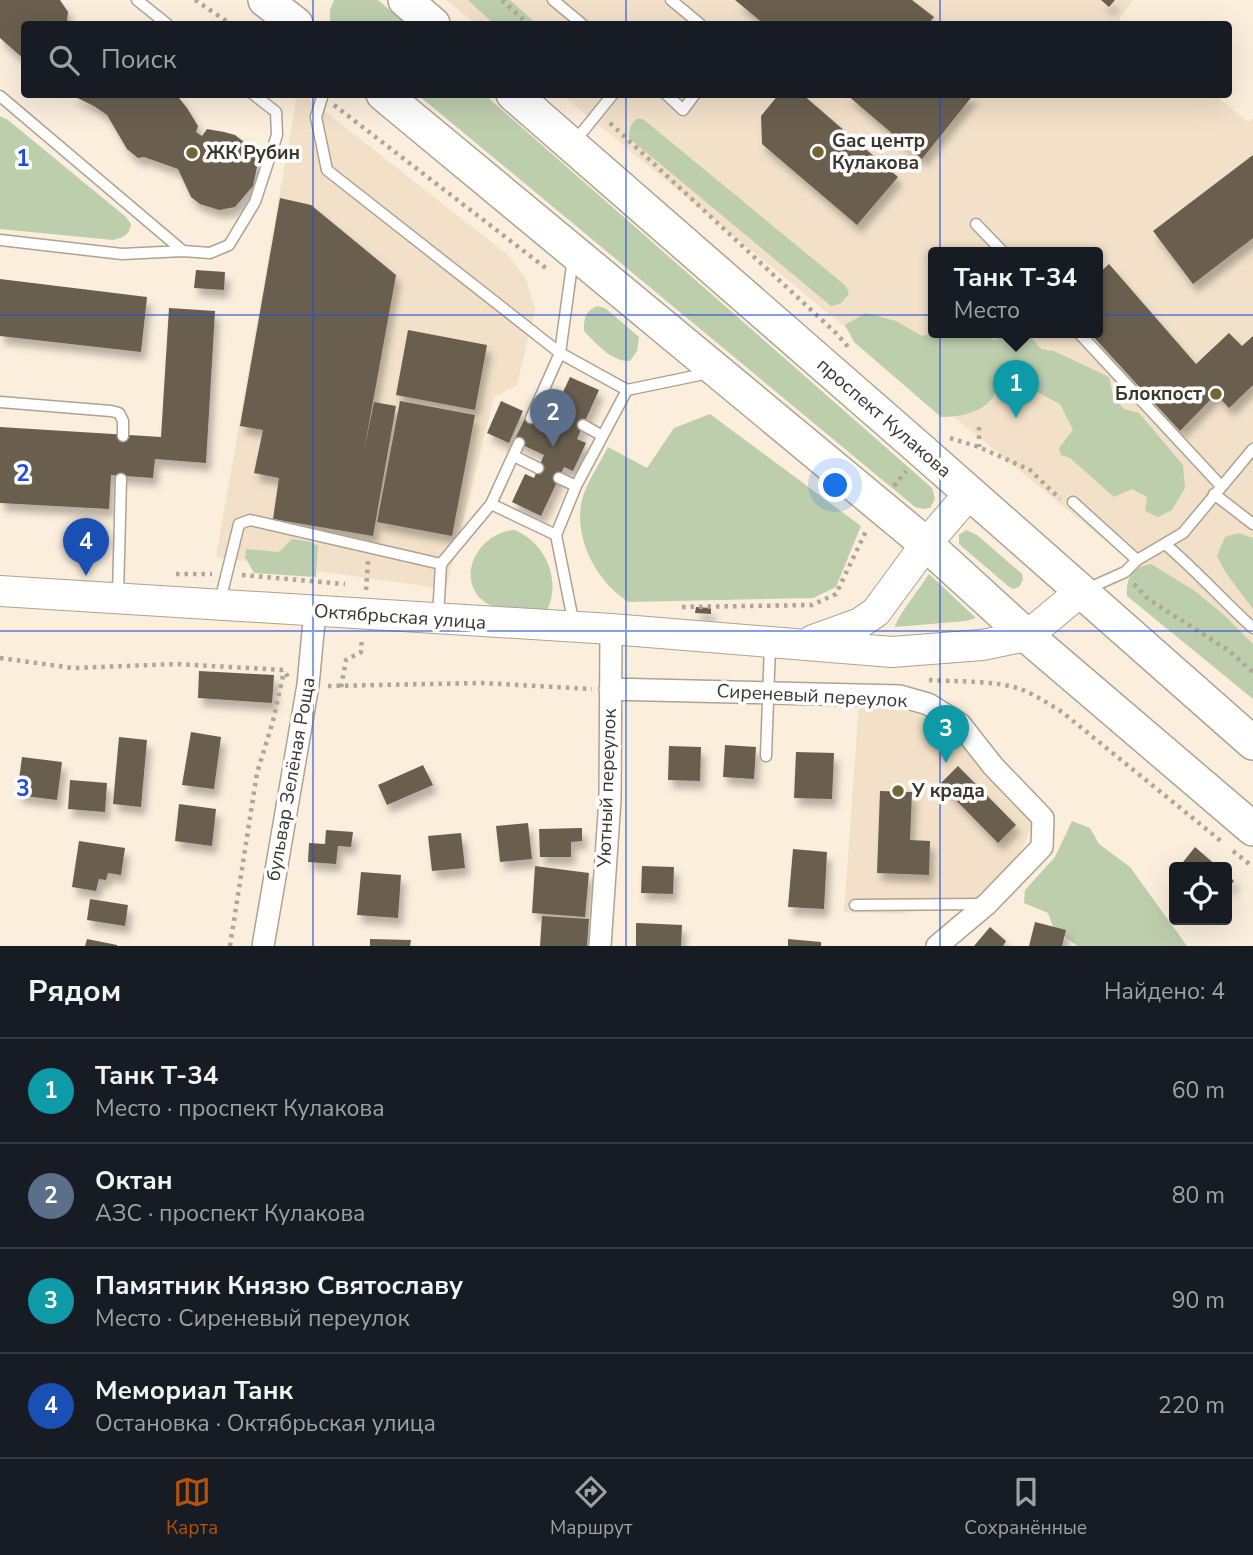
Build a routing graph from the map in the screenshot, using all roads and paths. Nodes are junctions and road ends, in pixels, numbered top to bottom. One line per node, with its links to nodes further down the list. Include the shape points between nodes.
1 (137, 0): 7 (lane)
2 (195, 0): 8 (path)
3 (405, 0): 9 (main road)
4 (502, 0): 10 (path)
5 (552, 0): 11 (lane)
6 (671, 0): 12 (lane)
7 (163, 21)
8 (226, 21)
9 (430, 21)
10 (525, 21)
11 (578, 21)
12 (696, 21)
13 (0, 96): 27 (lane)
14 (258, 98): 27 (lane, via 276,112 277,135 255,202 229,245 210,253)
15 (321, 98): 31 (lane, via 316,117 327,170)
16 (326, 98): 29 (path)
17 (388, 98): 28 (main road)
18 (517, 98): 23 (main road, проспект Кулакова)
19 (610, 98): 22 (lane)
20 (670, 98): 21 (lane, via 683,110)
21 (692, 98)
22 (599, 112): 23 (lane); 32 (path)
23 (571, 146): 46 (main road, проспект Кулакова)
24 (976, 224): 26 (lane)
25 (0, 240): 27 (lane, via 122,254)
26 (998, 247)
27 (183, 251)
28 (573, 253): 29 (lane); 33 (main road)
29 (569, 286): 31 (lane)
30 (1083, 338): 52 (lane)
31 (560, 353): 34 (lane); 36 (lane)
32 (853, 354)
33 (717, 370): 34 (lane); 56 (main road)
34 (627, 390): 41 (lane)
35 (0, 402): 42 (lane, via 119,413)
36 (538, 402): 37 (lane); 38 (lane)
37 (564, 415)
38 (531, 418)
39 (583, 425): 41 (lane)
40 (979, 427): 44 (path)
41 (601, 435): 51 (lane)
42 (123, 436)
43 (519, 443): 47 (lane)
44 (979, 447): 46 (path, via 938,435); 55 (path, via 1030,470)
45 (1253, 449): 52 (lane)
46 (921, 450): 53 (main road, проспект Кулакова); 56 (path)
47 (514, 456): 48 (lane); 54 (lane)
48 (538, 468)
49 (559, 478): 51 (lane)
50 (121, 479): 68 (lane)
51 (576, 486): 58 (lane)
52 (1218, 490): 57 (lane); 60 (lane, via 1183,533)
53 (969, 494): 59 (main road, Октябрьская улица); 67 (main road, проспект Кулакова)
54 (491, 504): 58 (lane); 62 (lane)
55 (1071, 505): 61 (lane)
56 (879, 506): 59 (main road); 71 (path, via 836,594 812,605)
57 (1253, 524)
58 (556, 535): 74 (lane)
59 (926, 544): 78 (main road); 80 (main road, Октябрьская улица, via 876,612 860,623)
60 (1165, 544): 61 (lane); 75 (lane)
61 (1137, 560): 63 (lane)
62 (441, 564): 70 (lane, via 250,520 239,524); 73 (lane)
63 (1125, 572): 67 (lane); 69 (path)
64 (366, 586): 65 (path)
65 (378, 587)
66 (0, 591): 68 (main road, Октябрьская улица)
67 (1080, 592): 77 (main road, проспект Кулакова); 78 (main road, Октябрьская улица)
68 (118, 598): 70 (main road, Октябрьская улица)
69 (1149, 600): 77 (path); 83 (path, via 1228,650)
70 (219, 604): 72 (main road, Октябрьская улица)
71 (674, 607)
72 (315, 611): 73 (main road, Октябрьская улица); 94 (street, бульвар Зелёная Роща, via 308,685)
73 (438, 620): 74 (main road, Октябрьская улица)
74 (575, 628): 76 (main road, Октябрьская улица)
75 (1253, 628)
76 (611, 629): 79 (main road, Октябрьская улица); 85 (street, Уютный переулок)
77 (1124, 632): 88 (main road, проспект Кулакова)
78 (1027, 636): 81 (main road, Октябрьская улица); 84 (main road)
79 (770, 643): 80 (main road, Октябрьская улица); 86 (lane)
80 (800, 645): 81 (main road, Октябрьская улица, via 892,652)
81 (982, 645): 84 (main road, via 1030,654)
82 (284, 670): 93 (path, via 257,773)
83 (1253, 672)
84 (1074, 677): 87 (path); 90 (main road)
85 (610, 689): 86 (street, Сиреневый переулок); 95 (street, Уютный переулок, via 610,799)
86 (767, 693): 89 (lane); 91 (street, Сиреневый переулок, via 900,696 928,704 960,724 1044,818 1042,847)
87 (1062, 712)
88 (1253, 743)
89 (766, 756)
90 (1253, 829)
91 (988, 904): 92 (lane); 96 (street, Сиреневый переулок)
92 (855, 905)
93 (230, 946)
94 (263, 946)
95 (600, 946)
96 (937, 946)

